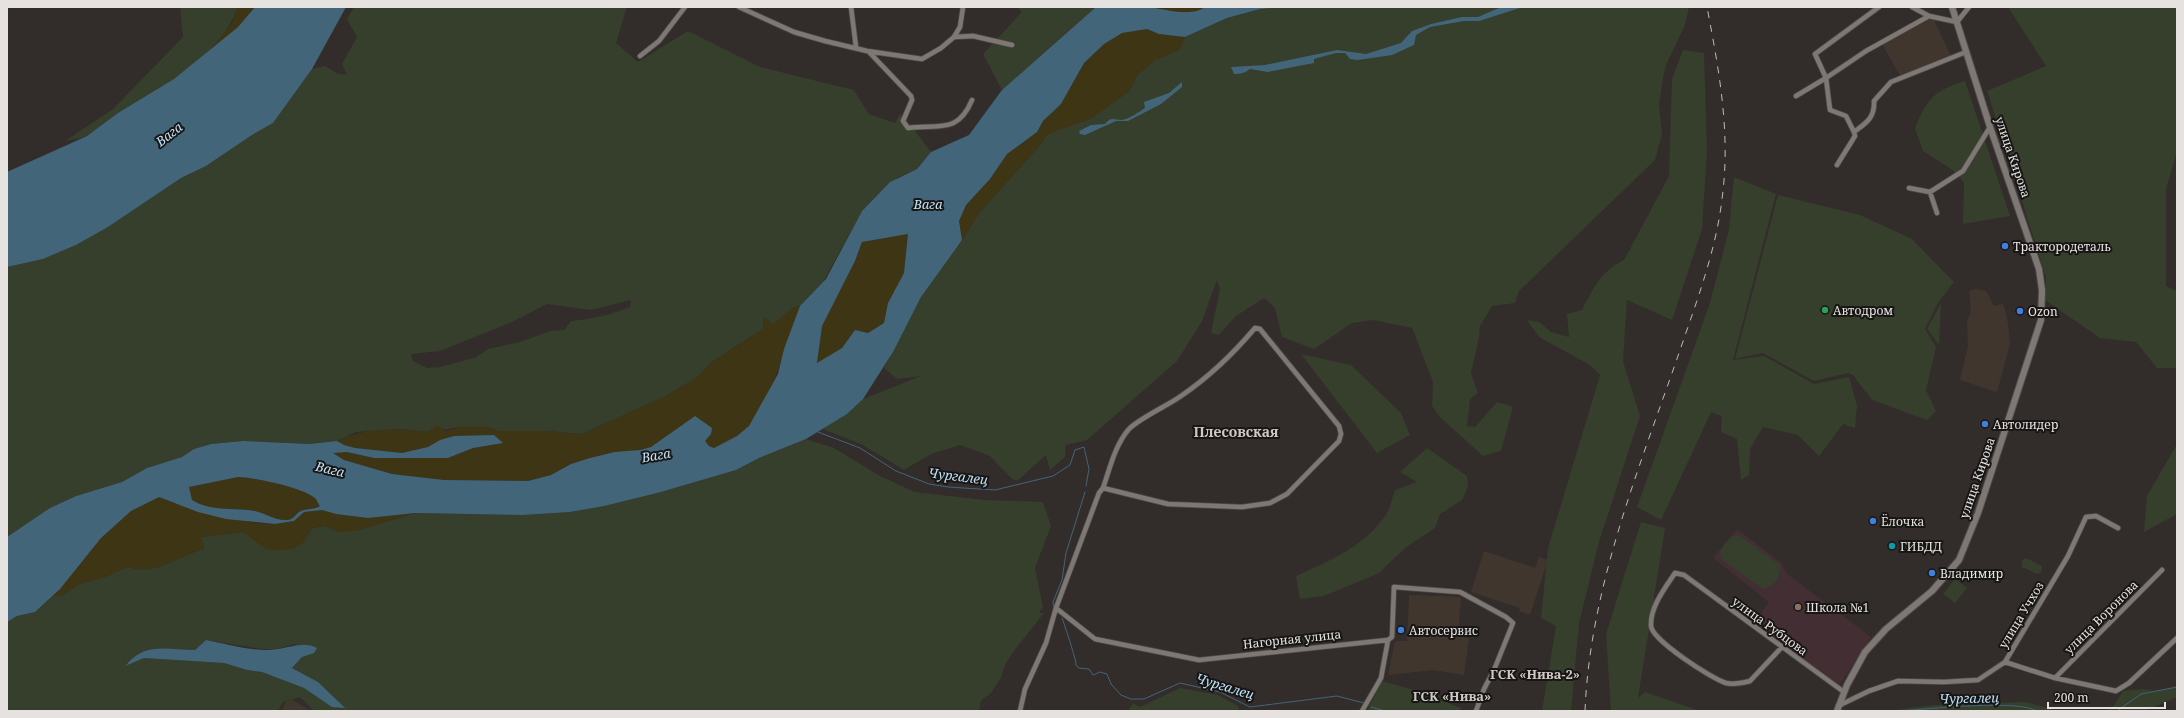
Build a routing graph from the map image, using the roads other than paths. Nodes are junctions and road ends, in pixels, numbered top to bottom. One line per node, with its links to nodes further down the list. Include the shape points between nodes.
1 (685, 7): 16 (street, via 659,41)
2 (739, 7): 13 (street, via 794,32)
3 (851, 7): 13 (street)
4 (963, 7): 11 (street, via 960,27)
5 (1879, 7): 17 (street, via 1815,54)
6 (1912, 7): 9 (street)
7 (1952, 7): 10 (main road, улица Кирова)
8 (1969, 7): 10 (street)
9 (1930, 16): 10 (street); 17 (street, via 1866,50)
10 (1957, 22): 15 (main road, улица Кирова)
11 (954, 37): 12 (street, via 973,36); 14 (street, via 922,59)
12 (1012, 45)
13 (856, 47): 14 (street)
14 (867, 51): 19 (street, via 911,96 912,100 903,121 908,128 950,125 966,114)
15 (1966, 52): 20 (main road, улица Кирова); 21 (street, via 1891,82 1874,101 1875,110 1870,120)
16 (640, 56)
17 (1826, 78): 18 (street); 21 (street, via 1830,110 1846,116)
18 (1796, 96)
19 (972, 100)
20 (1990, 127): 24 (street, via 1964,172); 35 (main road, улица Кирова, via 2039,269 2042,290 2041,320 1978,513 1959,560 1932,591 1872,643)
21 (1854, 132): 22 (street, via 1855,136)
22 (1837, 165)
23 (1909, 188): 24 (street)
24 (1930, 192): 25 (street)
25 (1937, 213)
26 (1104, 488): 26 (street, via 1116,449 1130,429 1210,374 1236,351 1255,328 1260,329 1302,380 1339,426 1341,434 1339,441 1287,494 1270,503 1242,507 1168,504); 29 (street, via 1099,493)
27 (2118, 528): 33 (street, улица Учхоз, via 2096,516 2086,517 2068,556)
28 (2162, 570): 34 (street, улица Воронова)
29 (1056, 608): 31 (street, Нагорная улица, via 1095,639 1199,660); 37 (street, via 1046,643 1025,689)
30 (2177, 638): 34 (street, via 2118,691)
31 (1388, 640): 38 (street, via 1381,678); 39 (street, via 1392,637 1394,587 1460,592 1514,623)
32 (1782, 647): 32 (street, улица Рубцова, via 1684,575 1675,573 1655,607 1651,626 1654,634 1716,679 1732,683 1750,681); 35 (street, улица Рубцова)
33 (2005, 662): 34 (street); 36 (street, улица Учхоз, via 1978,680 1898,682 1869,691)
34 (2055, 678)
35 (1844, 692): 36 (main road, улица Кирова)
36 (1838, 709)
37 (1020, 711)
38 (1362, 711)
39 (1476, 711)

